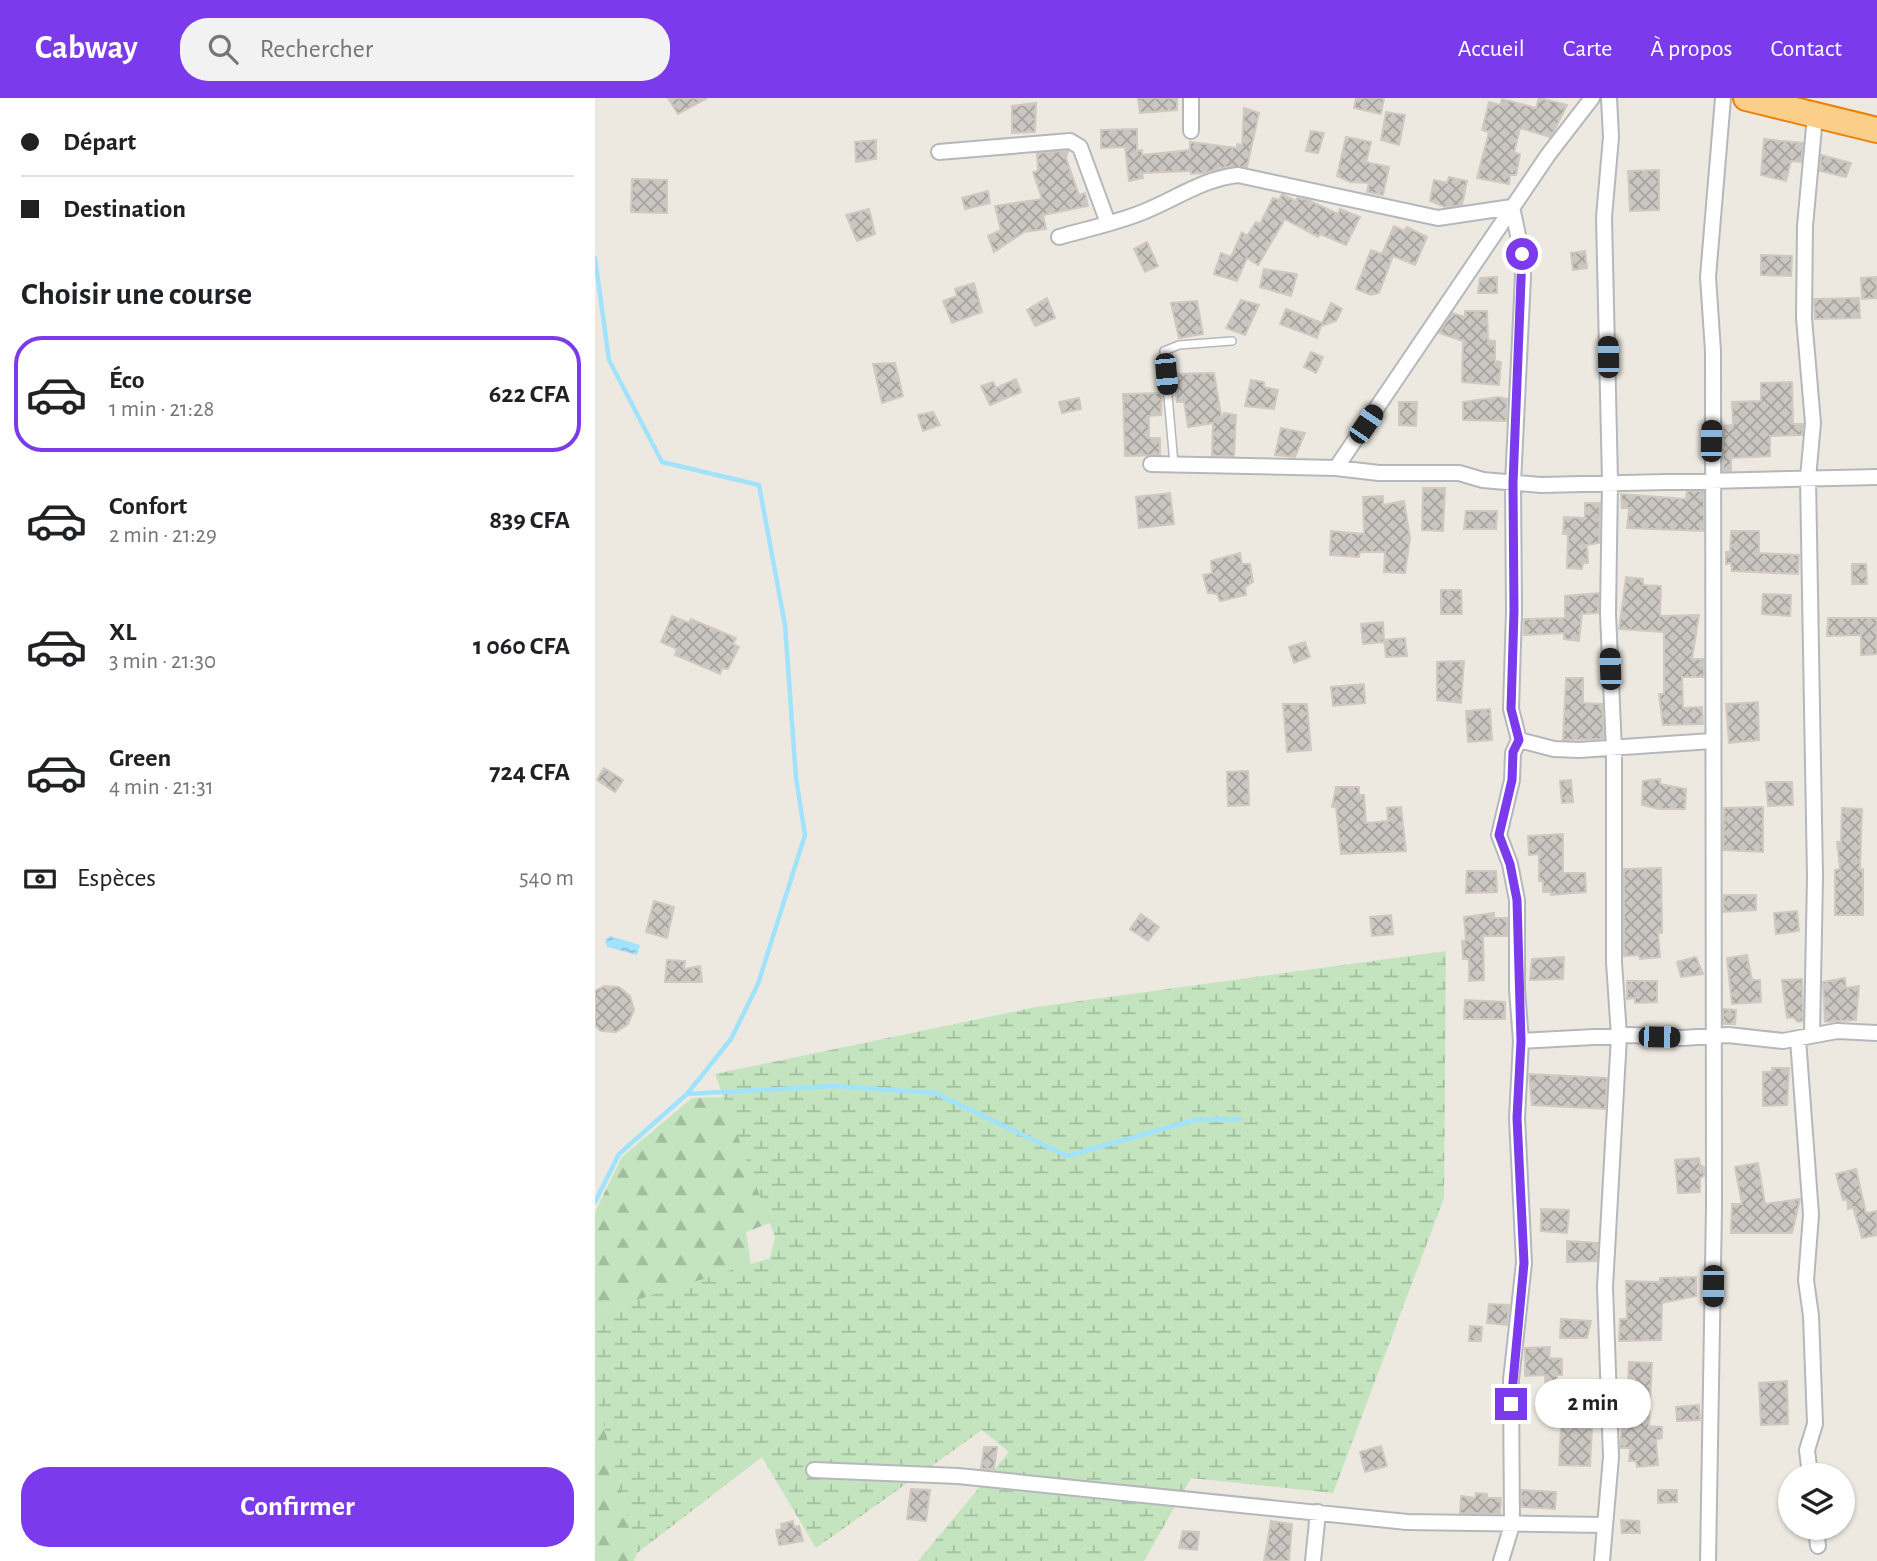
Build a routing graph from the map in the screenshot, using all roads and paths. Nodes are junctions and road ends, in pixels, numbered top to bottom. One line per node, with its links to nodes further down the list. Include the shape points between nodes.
1 (1191, 98): 8 (street)
2 (1593, 98): 10 (street)
3 (1609, 98): 19 (street, via 1611,137 1604,217)
4 (1723, 98): 20 (street, via 1708,277 1713,351)
5 (1746, 98): 6 (highway)
6 (1815, 116): 7 (highway); 18 (street, via 1805,226 1804,318 1813,423)
7 (1877, 130)
8 (1191, 131)
9 (939, 152): 11 (street, via 1070,141 1080,147)
10 (1512, 207): 11 (street, via 1438,218 1238,175 1206,182 1140,214); 16 (street); 21 (street, via 1523,277)
11 (1108, 223): 12 (street)
12 (1059, 237)
13 (1232, 341): 15 (lane, via 1179,345 1164,351)
14 (1151, 464): 15 (street)
15 (1174, 465): 16 (street)
16 (1336, 468): 21 (street, via 1459,473)
17 (1877, 477): 18 (street)
18 (1808, 478): 20 (street); 28 (street, via 1815,870)
19 (1610, 481): 20 (street); 21 (street); 24 (street)
20 (1712, 482): 23 (street)
21 (1513, 484): 22 (street, via 1511,709)
22 (1519, 740): 24 (street, via 1555,749); 29 (street, via 1499,835 1517,900)
23 (1712, 741): 24 (street); 26 (street)
24 (1613, 750): 27 (street)
25 (1877, 1033): 28 (street, via 1837,1031)
26 (1713, 1035): 27 (street); 28 (street, via 1771,1041); 40 (street)
27 (1619, 1036): 29 (street); 34 (street, via 1605,1287 1611,1457)
28 (1805, 1037): 30 (street, via 1811,1215 1806,1280 1815,1424 1807,1450)
29 (1521, 1041): 33 (street, via 1517,1118 1524,1263 1511,1380)
30 (1809, 1463)
31 (814, 1470): 32 (street, via 958,1476)
32 (1318, 1512): 33 (street, via 1407,1522); 37 (street)
33 (1512, 1525): 34 (street); 38 (street)
34 (1604, 1525): 39 (street)
35 (1817, 1540): 36 (street)
36 (1818, 1546)
37 (1313, 1561)
38 (1501, 1561)
39 (1602, 1561)
40 (1708, 1561)

